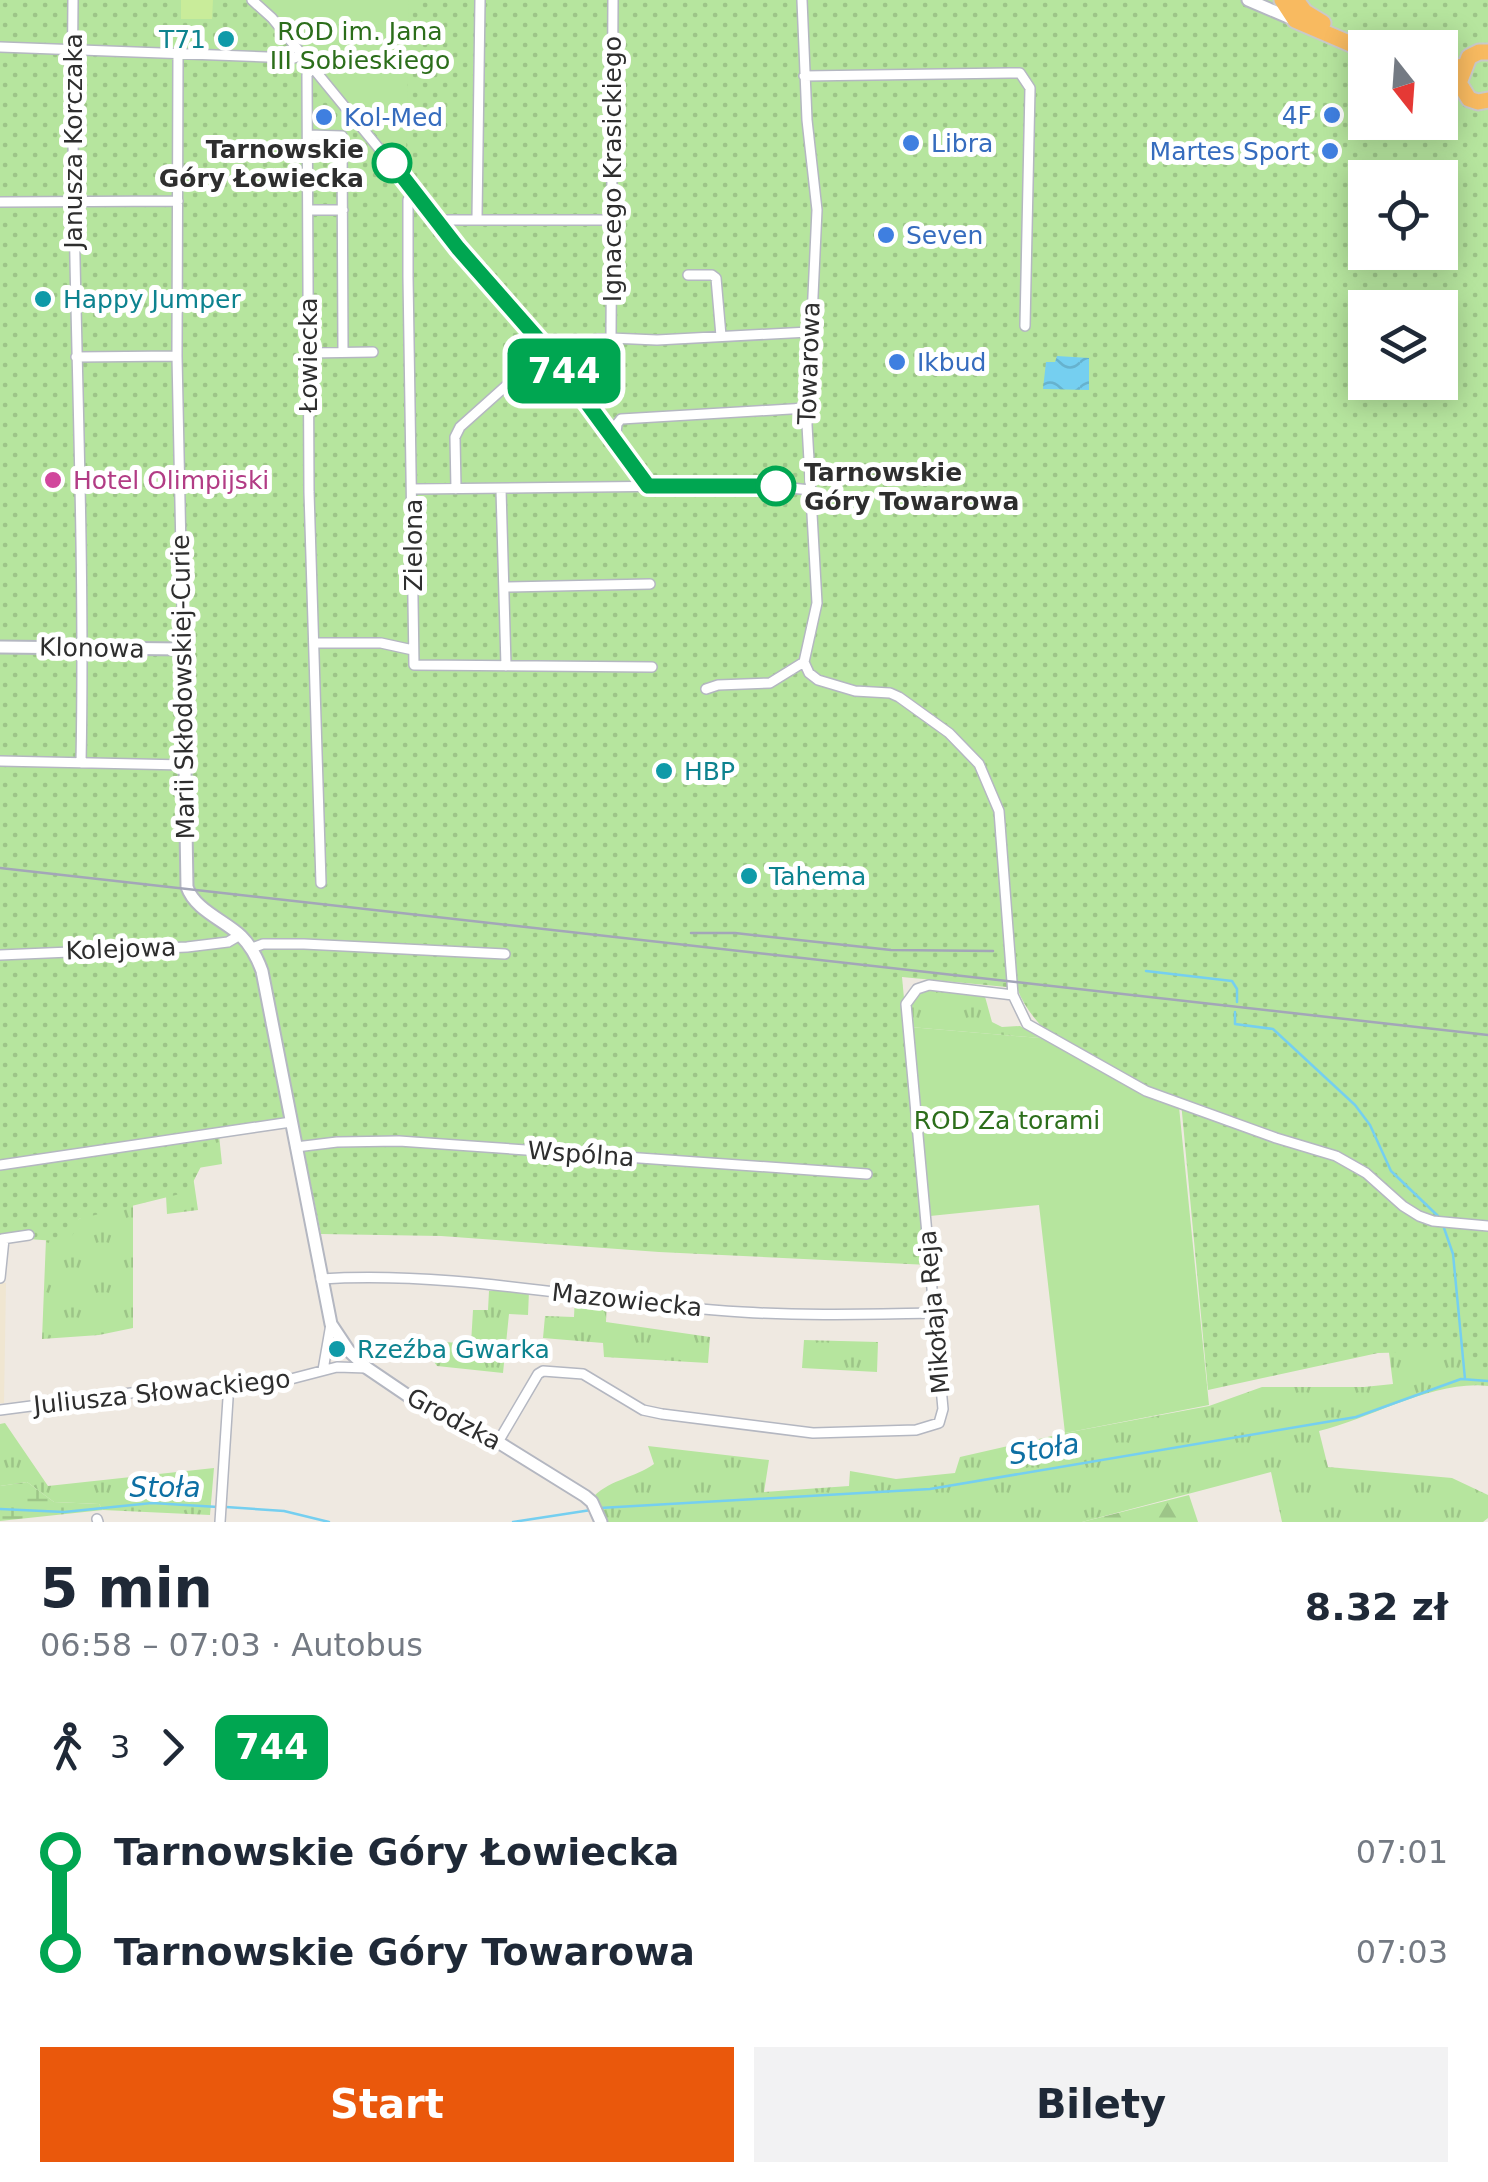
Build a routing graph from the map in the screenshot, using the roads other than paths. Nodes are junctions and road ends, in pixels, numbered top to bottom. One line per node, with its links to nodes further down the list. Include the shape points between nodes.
1 (73, 0): 11 (street, Janusza Korczaka)
2 (252, 0): 14 (street)
3 (480, 0): 28 (street)
4 (612, 0): 30 (street, Ignacego Krasickiego)
5 (802, 0): 18 (street, Towarowa)
6 (1250, 1): 7 (street)
7 (1284, 4): 8 (highway); 9 (highway)
8 (1348, 34)
9 (1348, 40)
10 (0, 47): 11 (street)
11 (73, 50): 13 (street); 25 (street, Janusza Korczaka)
12 (1488, 52): 15 (highway, via 1471,55)
13 (178, 54): 14 (street); 23 (street, Marii Skłodowskiej-Curie)
14 (302, 55): 16 (street)
15 (1464, 66): 17 (highway); 19 (highway)
16 (312, 67): 21 (street, Łowiecka); 22 (street)
17 (1458, 67)
18 (804, 76): 32 (street, via 1020,73 1026,79); 33 (street, Towarowa, via 817,210)
19 (1460, 86): 20 (highway, via 1469,99)
20 (1488, 100)
21 (308, 135): 26 (street, Łowiecka); 27 (street, via 342,136)
22 (414, 189): 29 (street); 45 (street, Zielona, via 408,200)
23 (178, 201): 25 (street); 40 (street, Marii Skłodowskiej-Curie)
24 (0, 202): 25 (street)
25 (72, 202): 41 (street, Janusza Korczaka)
26 (308, 210): 27 (street); 36 (street, Łowiecka)
27 (343, 210): 37 (street)
28 (477, 218): 29 (street); 30 (street)
29 (436, 220): 39 (street)
30 (612, 220): 35 (street, Ignacego Krasickiego)
31 (688, 276): 34 (street, via 716,278)
32 (1025, 326)
33 (810, 332): 34 (street); 42 (street, Towarowa)
34 (721, 336): 35 (street)
35 (612, 338): 39 (street)
36 (308, 352): 37 (street); 51 (street, Łowiecka)
37 (344, 352): 38 (street)
38 (373, 352)
39 (549, 353): 43 (street); 46 (street, via 460,428)
40 (177, 356): 41 (street); 54 (street, Marii Skłodowskiej-Curie)
41 (76, 357): 53 (street, Janusza Korczaka)
42 (807, 408): 43 (street, via 621,420); 48 (street, Towarowa)
43 (615, 442): 44 (street)
44 (646, 483): 47 (street); 48 (street)
45 (412, 489): 46 (street); 55 (street, Zielona)
46 (456, 489): 47 (street)
47 (501, 489): 50 (street)
48 (810, 490): 56 (street, Towarowa, via 816,603)
49 (650, 584): 50 (street)
50 (504, 587): 57 (street)
51 (314, 643): 55 (street); 63 (street, Łowiecka)
52 (0, 647): 53 (street, Klonowa)
53 (83, 648): 54 (street, Klonowa); 61 (street, Janusza Korczaka)
54 (183, 649): 62 (street, Marii Skłodowskiej-Curie)
55 (414, 650): 57 (street, via 414,665)
56 (804, 662): 59 (street, via 770,683); 68 (street, via 818,680 899,697 978,764 1000,822)
57 (506, 666): 58 (street)
58 (652, 667)
59 (706, 689)
60 (0, 762): 61 (street)
61 (80, 763): 62 (street)
62 (184, 765): 64 (street, Marii Skłodowskiej-Curie, via 187,888)
63 (321, 883)
64 (240, 935): 65 (street, Grodzka); 67 (street, Kolejowa, via 187,947)
65 (252, 948): 66 (street, via 304,944); 69 (street, Grodzka)
66 (505, 954)
67 (0, 955)
68 (1013, 995): 73 (street, via 1027,1024 1146,1090 1336,1156 1433,1221); 78 (street, Mikołaja Reja, via 922,986 906,1004)
69 (291, 1122): 70 (street, Grodzka); 71 (street)
70 (296, 1146): 72 (street, Wspólna, via 414,1142); 77 (street, Grodzka)
71 (0, 1164)
72 (866, 1174)
73 (1488, 1226)
74 (29, 1235): 75 (street)
75 (2, 1239): 76 (street)
76 (0, 1278)
77 (321, 1279): 78 (street, Mazowiecka, via 427,1281 741,1312); 79 (street, Grodzka)
78 (934, 1314): 84 (street, Mikołaja Reja, via 943,1409 939,1423 928,1428 813,1434 662,1414 642,1410 583,1374 543,1371)
79 (331, 1324): 80 (street, Grodzka); 81 (street, Juliusza Słowackiego)
80 (366, 1368): 81 (street, Juliusza Słowackiego); 84 (street, Grodzka, via 437,1415)
81 (322, 1370): 82 (street, Juliusza Słowackiego, via 287,1380)
82 (229, 1383): 83 (street, Juliusza Słowackiego); 85 (street)
83 (0, 1410)
84 (498, 1442): 86 (street, Grodzka, via 586,1496)
85 (221, 1512)
86 (601, 1522)

